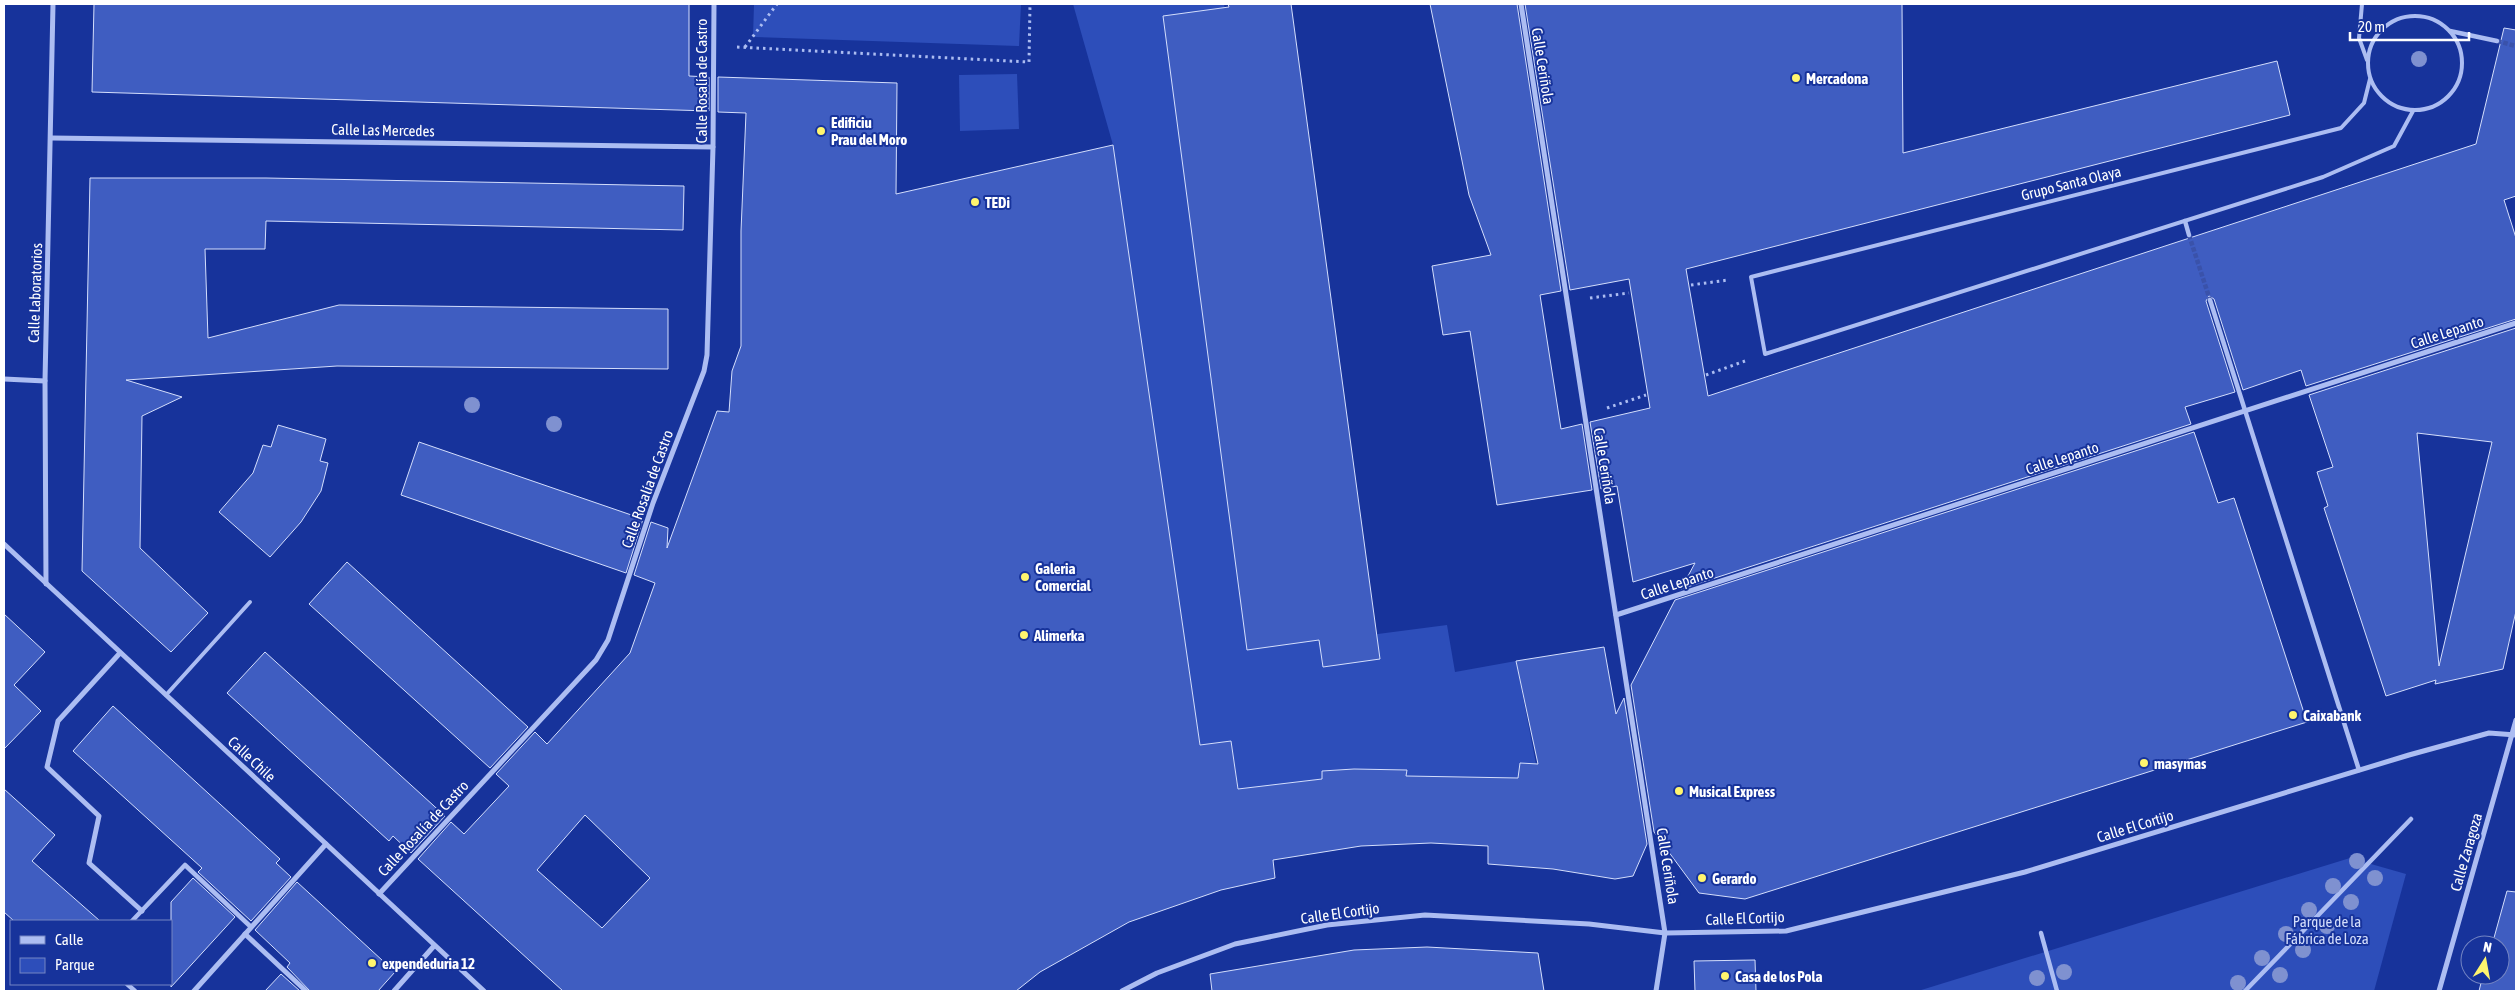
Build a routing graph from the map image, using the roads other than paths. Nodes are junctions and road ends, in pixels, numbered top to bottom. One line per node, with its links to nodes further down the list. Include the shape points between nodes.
1 (53, 4): 10 (street, Calle Laboratorios)
2 (714, 4): 11 (street, Calle Rosalía de Castro)
3 (1521, 4): 22 (street, Calle Ceriñola)
4 (2362, 4): 7 (lane, Grupo Santa Olaya, via 2359,38)
5 (2450, 31): 6 (street, Grupo Santa Olaya); 7 (lane, Grupo Santa Olaya, via 2435,20 2417,15 2398,18 2383,27 2371,43); 9 (lane, via 2460,46 2463,65 2458,83 2447,98 2431,108)
6 (2497, 41)
7 (2367, 61): 8 (lane, Grupo Santa Olaya)
8 (2370, 79): 9 (lane, Grupo Santa Olaya, via 2379,95 2394,106); 12 (lane, Grupo Santa Olaya, via 2364,103 2341,128 1751,277 1765,354)
9 (2412, 111): 12 (lane, via 2394,146 2323,177)
10 (52, 138): 11 (street, Calle Las Mercedes); 17 (street, Calle Laboratorios)
11 (713, 147): 30 (street, Calle Rosalía de Castro, via 704,371 654,503 608,640 596,660)
12 (2184, 221): 13 (street)
13 (2189, 235)
14 (2210, 300): 18 (street)
15 (2516, 322): 18 (street, Calle Lepanto)
16 (4, 379): 17 (street)
17 (45, 381): 20 (street, Calle Laboratorios)
18 (2246, 412): 22 (street, Calle Lepanto); 27 (street)
19 (4, 544): 20 (street, Calle Chile)
20 (46, 584): 23 (street, Calle Chile)
21 (250, 602): 24 (lane)
22 (1616, 615): 34 (street, Calle Ceriñola)
23 (120, 652): 24 (street, Calle Chile); 31 (street, via 58,721 47,767 99,816 89,863)
24 (166, 695): 29 (street, Calle Chile)
25 (2516, 720): 26 (street, Calle Zaragoza)
26 (2514, 735): 27 (street, Calle El Cortijo, via 2489,733); 46 (street, Calle Zaragoza)
27 (2359, 770): 34 (street, Calle El Cortijo, via 2025,872 1786,931)
28 (2411, 819): 45 (street)
29 (326, 844): 30 (street, Calle Chile); 33 (street)
30 (379, 894): 37 (street, Calle Chile)
31 (142, 911): 32 (street); 33 (street, via 185,865)
32 (133, 920)
33 (251, 927): 36 (street)
34 (1666, 933): 42 (street, Calle El Cortijo, via 1534,921 1415,916 1327,926 1235,944 1157,973); 43 (street, Calle Ceriñola)
35 (2041, 933): 44 (street)
36 (245, 934): 38 (street); 39 (street)
37 (434, 946): 40 (street); 41 (street, Calle Chile)
38 (194, 991)
39 (306, 991)
40 (394, 991)
41 (484, 991)
42 (1122, 991)
43 (1656, 991)
44 (2056, 991)
45 (2245, 991)
46 (2438, 991)

